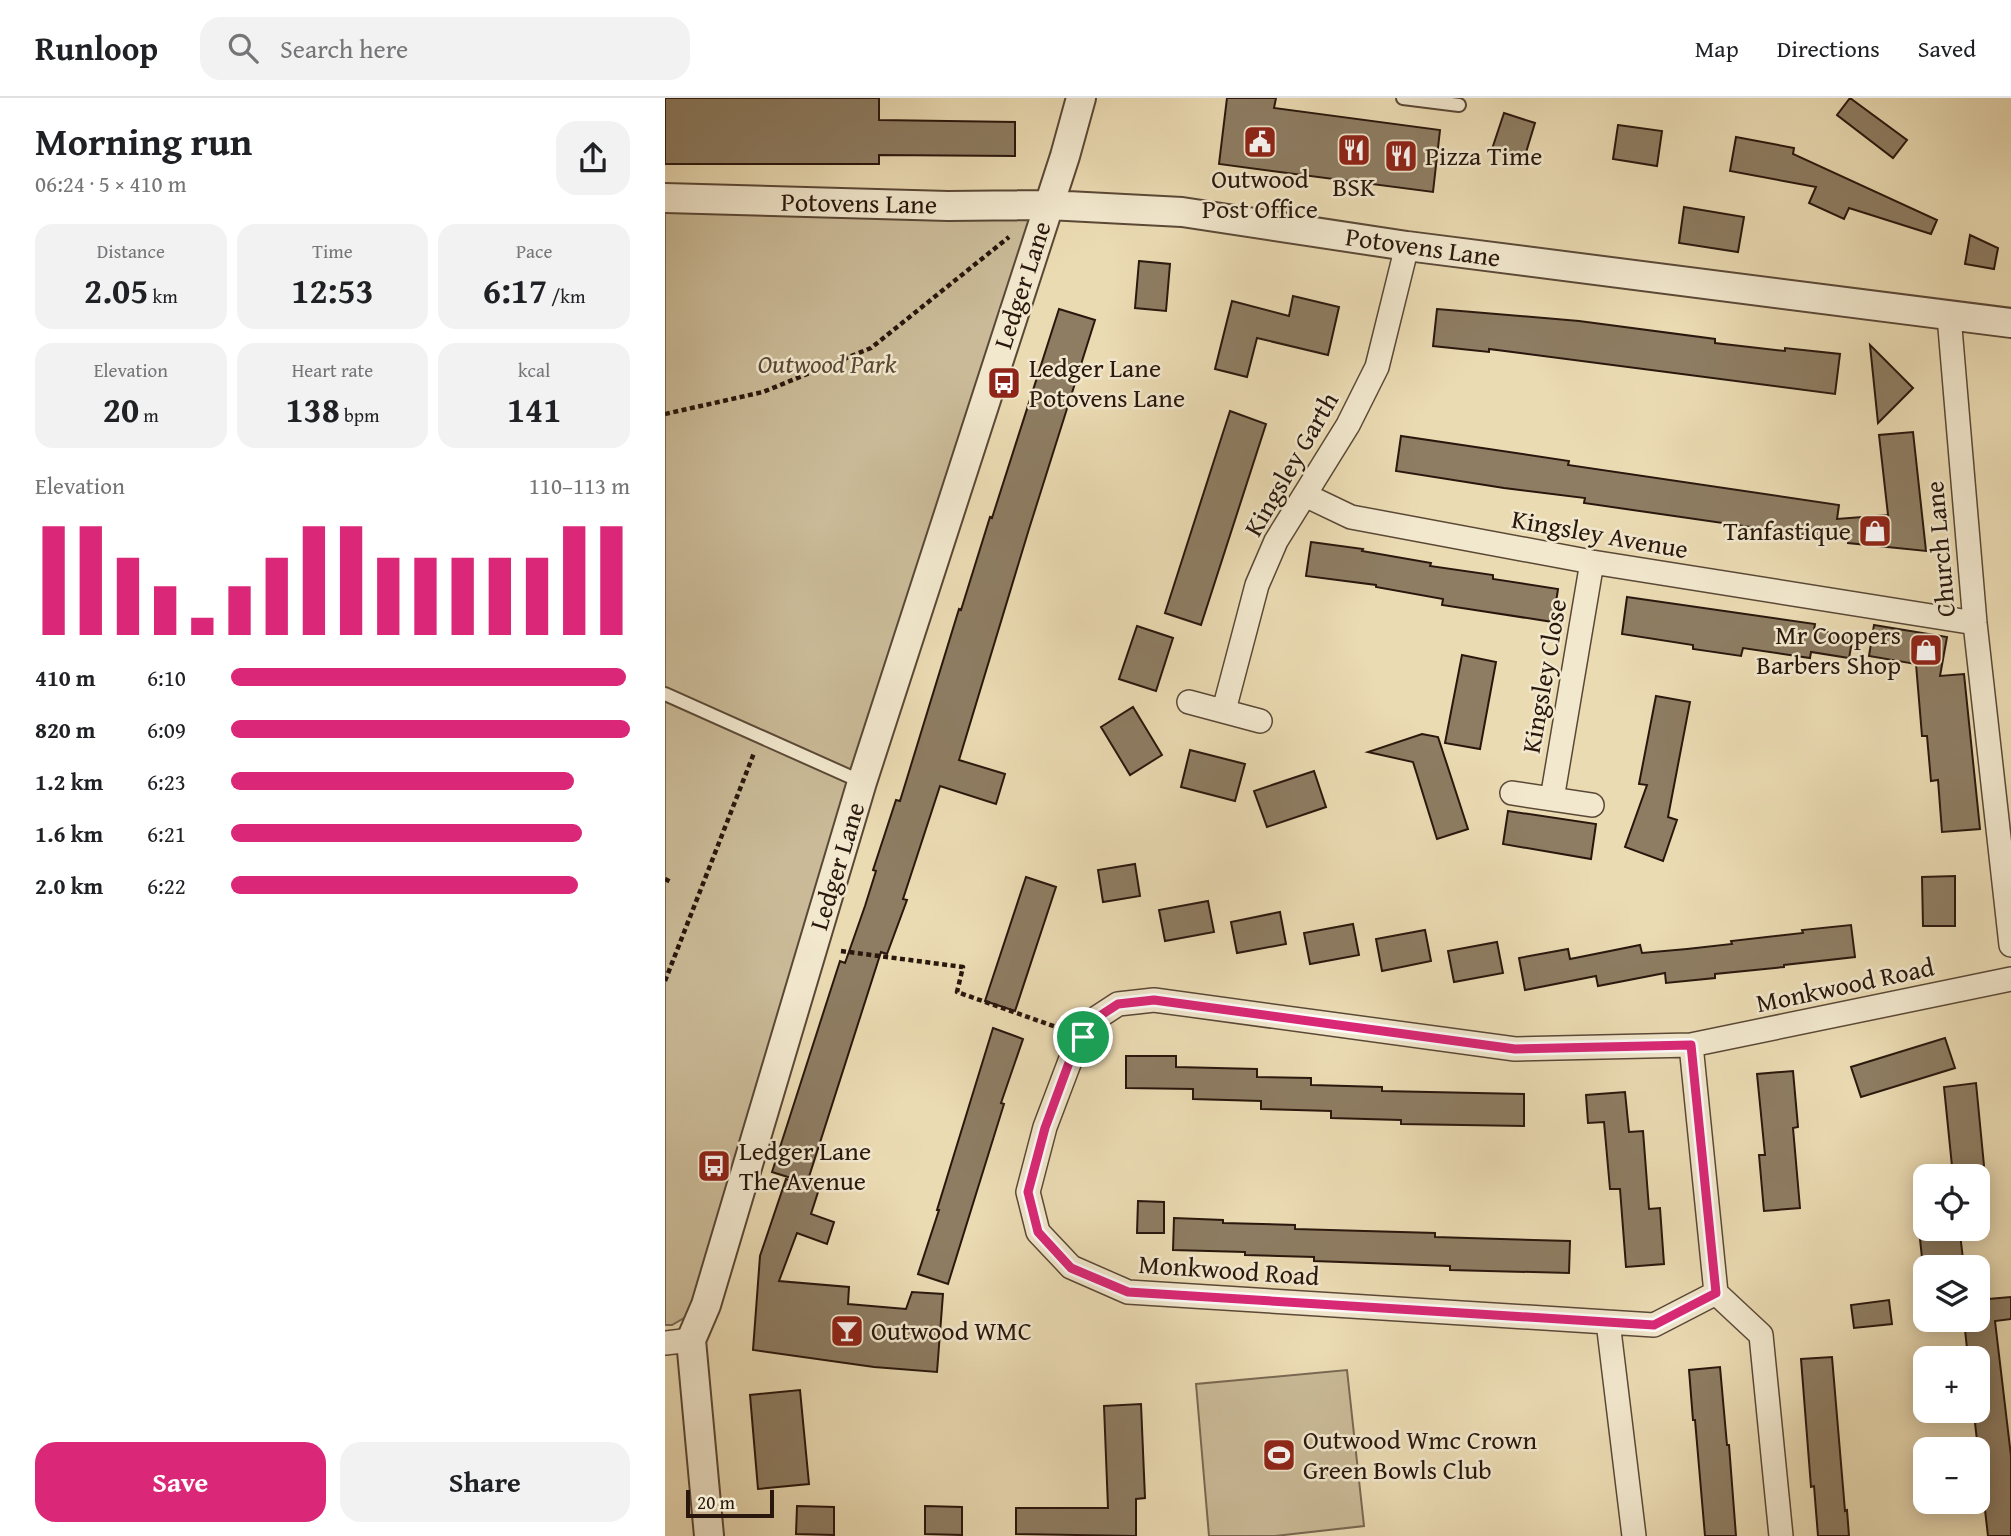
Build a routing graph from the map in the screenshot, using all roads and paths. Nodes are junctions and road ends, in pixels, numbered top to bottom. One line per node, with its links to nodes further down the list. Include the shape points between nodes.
1 (1080, 98): 5 (street, Ledger Lane)
2 (1403, 98): 3 (lane)
3 (1459, 105)
4 (665, 198): 5 (street, Potovens Lane)
5 (1048, 205): 6 (street, Potovens Lane, via 1182,212); 9 (path, via 871,348 763,392); 18 (street, Ledger Lane)
6 (1407, 246): 7 (street, Potovens Lane); 10 (street, Kingsley Garth, via 1377,367)
7 (1949, 316): 8 (street, Potovens Lane); 12 (street, Church Lane)
8 (2011, 323)
9 (665, 414)
10 (1305, 495): 11 (street, Kingsley Avenue, via 1351,517); 15 (street, Kingsley Garth, via 1276,541 1257,584)
11 (1592, 562): 12 (street, Kingsley Avenue); 20 (street, Kingsley Close)
12 (1975, 624): 24 (street, Church Lane)
13 (665, 694): 17 (lane)
14 (1189, 702): 15 (street)
15 (1224, 710): 16 (street)
16 (1260, 721)
17 (760, 736): 18 (lane); 27 (path)
18 (862, 782): 25 (street, Ledger Lane)
19 (1512, 793): 20 (street)
20 (1552, 799): 21 (street)
21 (1592, 805)
22 (665, 879): 23 (path)
23 (671, 881)
24 (2011, 945)
25 (813, 947): 28 (path, via 963,967 957,992); 32 (street, Ledger Lane, via 706,1306)
26 (2011, 979): 29 (street, Monkwood Road)
27 (665, 981)
28 (1083, 1037): 29 (street, Monkwood Road, via 1092,1021 1118,1004 1154,1000 1515,1049); 31 (street, Monkwood Road, via 1045,1128 1028,1192 1038,1232 1071,1268 1128,1292)
29 (1691, 1045): 30 (street)
30 (1716, 1293): 31 (street, Monkwood Road, via 1654,1325); 35 (street, via 1761,1335)
31 (1608, 1322): 34 (street)
32 (678, 1341): 33 (street, Ledger Lane)
33 (709, 1536)
34 (1634, 1536)
35 (1781, 1536)

